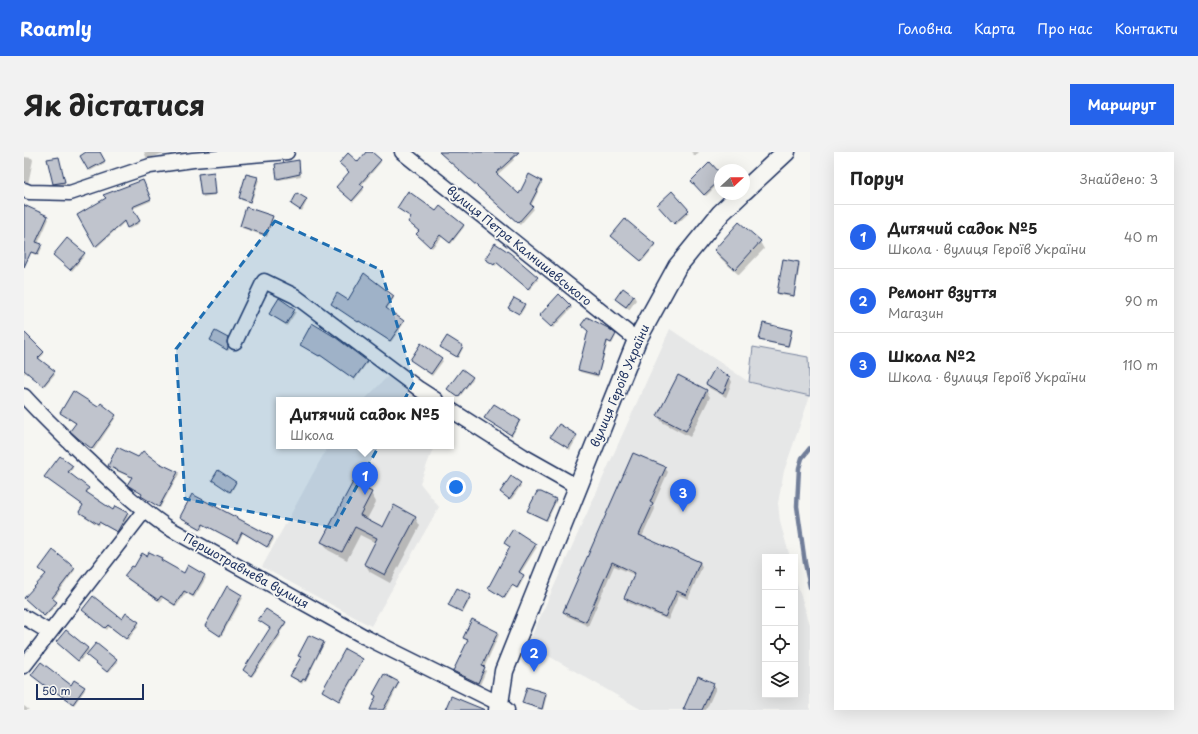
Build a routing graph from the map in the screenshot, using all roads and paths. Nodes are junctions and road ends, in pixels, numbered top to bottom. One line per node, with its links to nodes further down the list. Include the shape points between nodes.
1 (288, 152): 5 (street, via 150,166 70,193)
2 (402, 152): 7 (street, вулиця Петра Калнишевського)
3 (786, 152): 4 (main road)
4 (750, 186)
5 (24, 190)
6 (735, 200): 7 (main road, вулиця Героїв України, via 677,267)
7 (637, 340): 12 (main road, вулиця Героїв України)
8 (235, 342): 10 (street, via 264,282 295,296)
9 (24, 396): 13 (street, Першотравнева вулиця, via 43,417)
10 (431, 397)
11 (454, 412): 12 (street)
12 (578, 487): 17 (main road, вулиця Героїв України, via 504,671)
13 (144, 511): 15 (street); 17 (street, Першотравнева вулиця, via 167,527 365,637)
14 (24, 617): 15 (street)
15 (49, 632): 16 (street)
16 (24, 666)
17 (501, 708)

